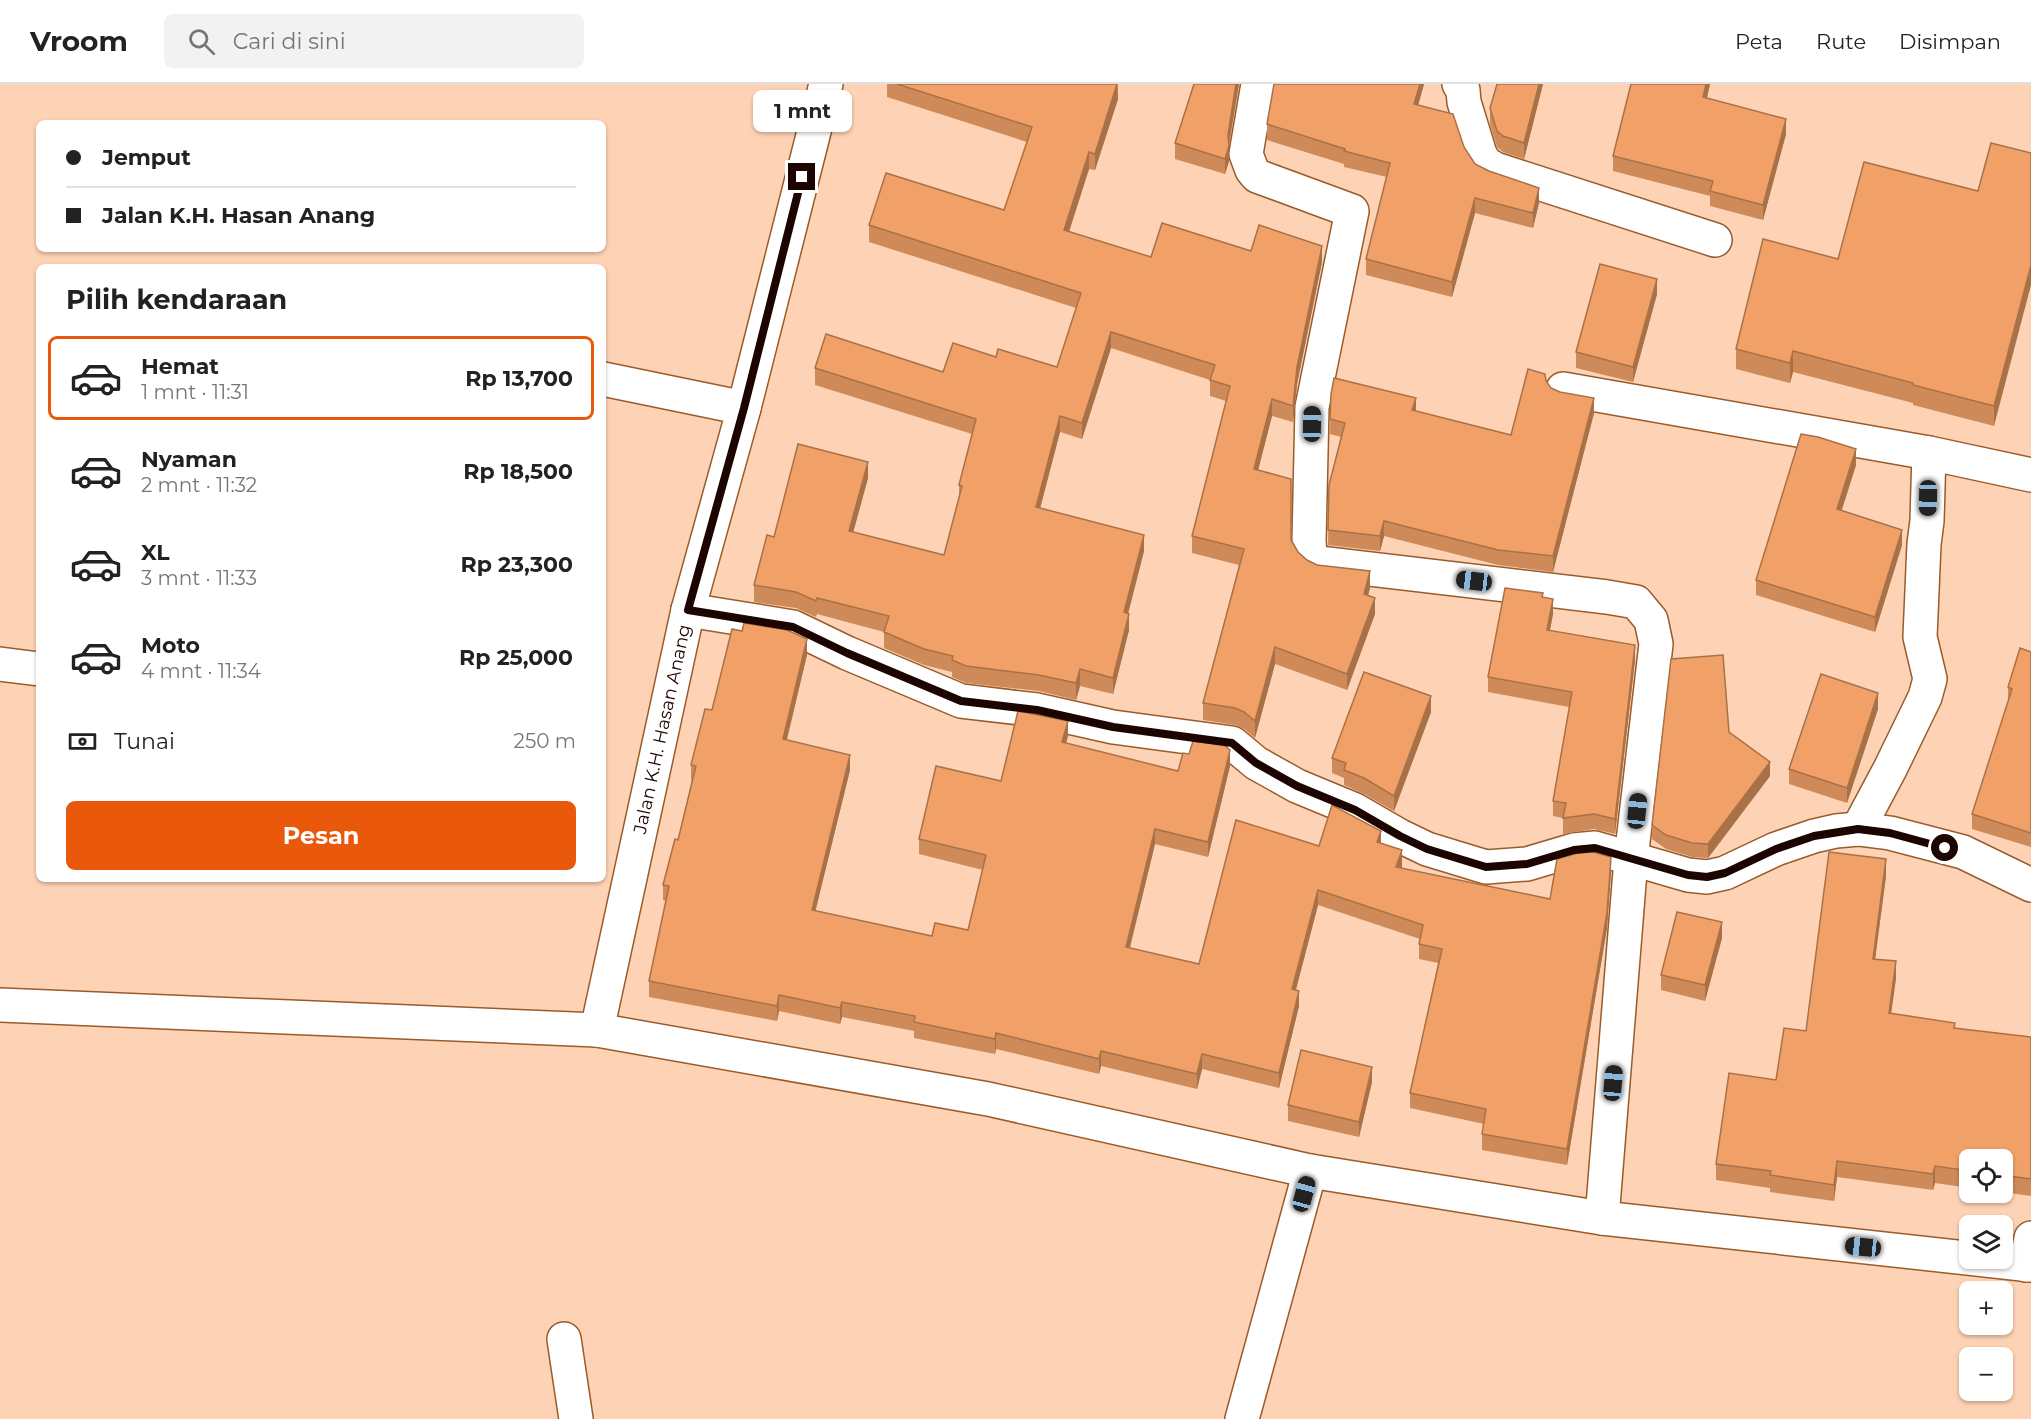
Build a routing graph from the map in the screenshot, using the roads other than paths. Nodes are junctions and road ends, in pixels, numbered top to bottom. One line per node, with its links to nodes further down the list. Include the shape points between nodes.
1 (826, 84): 7 (street, Jalan K.H. Hasan Anang)
2 (1258, 84): 14 (street, via 1246,154 1252,170 1257,176 1352,211 1312,407 1310,555 1319,563 1636,602 1651,621 1656,644)
3 (1459, 84): 4 (street, via 1485,163)
4 (1715, 240)
5 (606, 380): 7 (street)
6 (1563, 389): 8 (street)
7 (744, 408): 10 (street, Jalan K.H. Hasan Anang)
8 (1929, 453): 9 (street); 13 (street, via 1920,637 1930,679 1925,697)
9 (2031, 475)
10 (688, 610): 14 (street, via 793,627 961,701 1232,743 1256,763 1297,786 1355,810 1427,849 1486,867 1527,864 1595,848); 17 (street, Jalan K.H. Hasan Anang)
11 (0, 664): 12 (street)
12 (36, 669)
13 (1858, 829): 14 (street, via 1814,836 1707,877); 15 (street, via 1963,852)
14 (1631, 859): 19 (street)
15 (2031, 885)
16 (0, 1005): 17 (street)
17 (597, 1030): 18 (street, via 988,1099)
18 (1310, 1171): 19 (street); 23 (street)
19 (1602, 1218): 20 (street)
20 (2029, 1256)
21 (564, 1339): 22 (street)
22 (576, 1419)
23 (1242, 1419)

